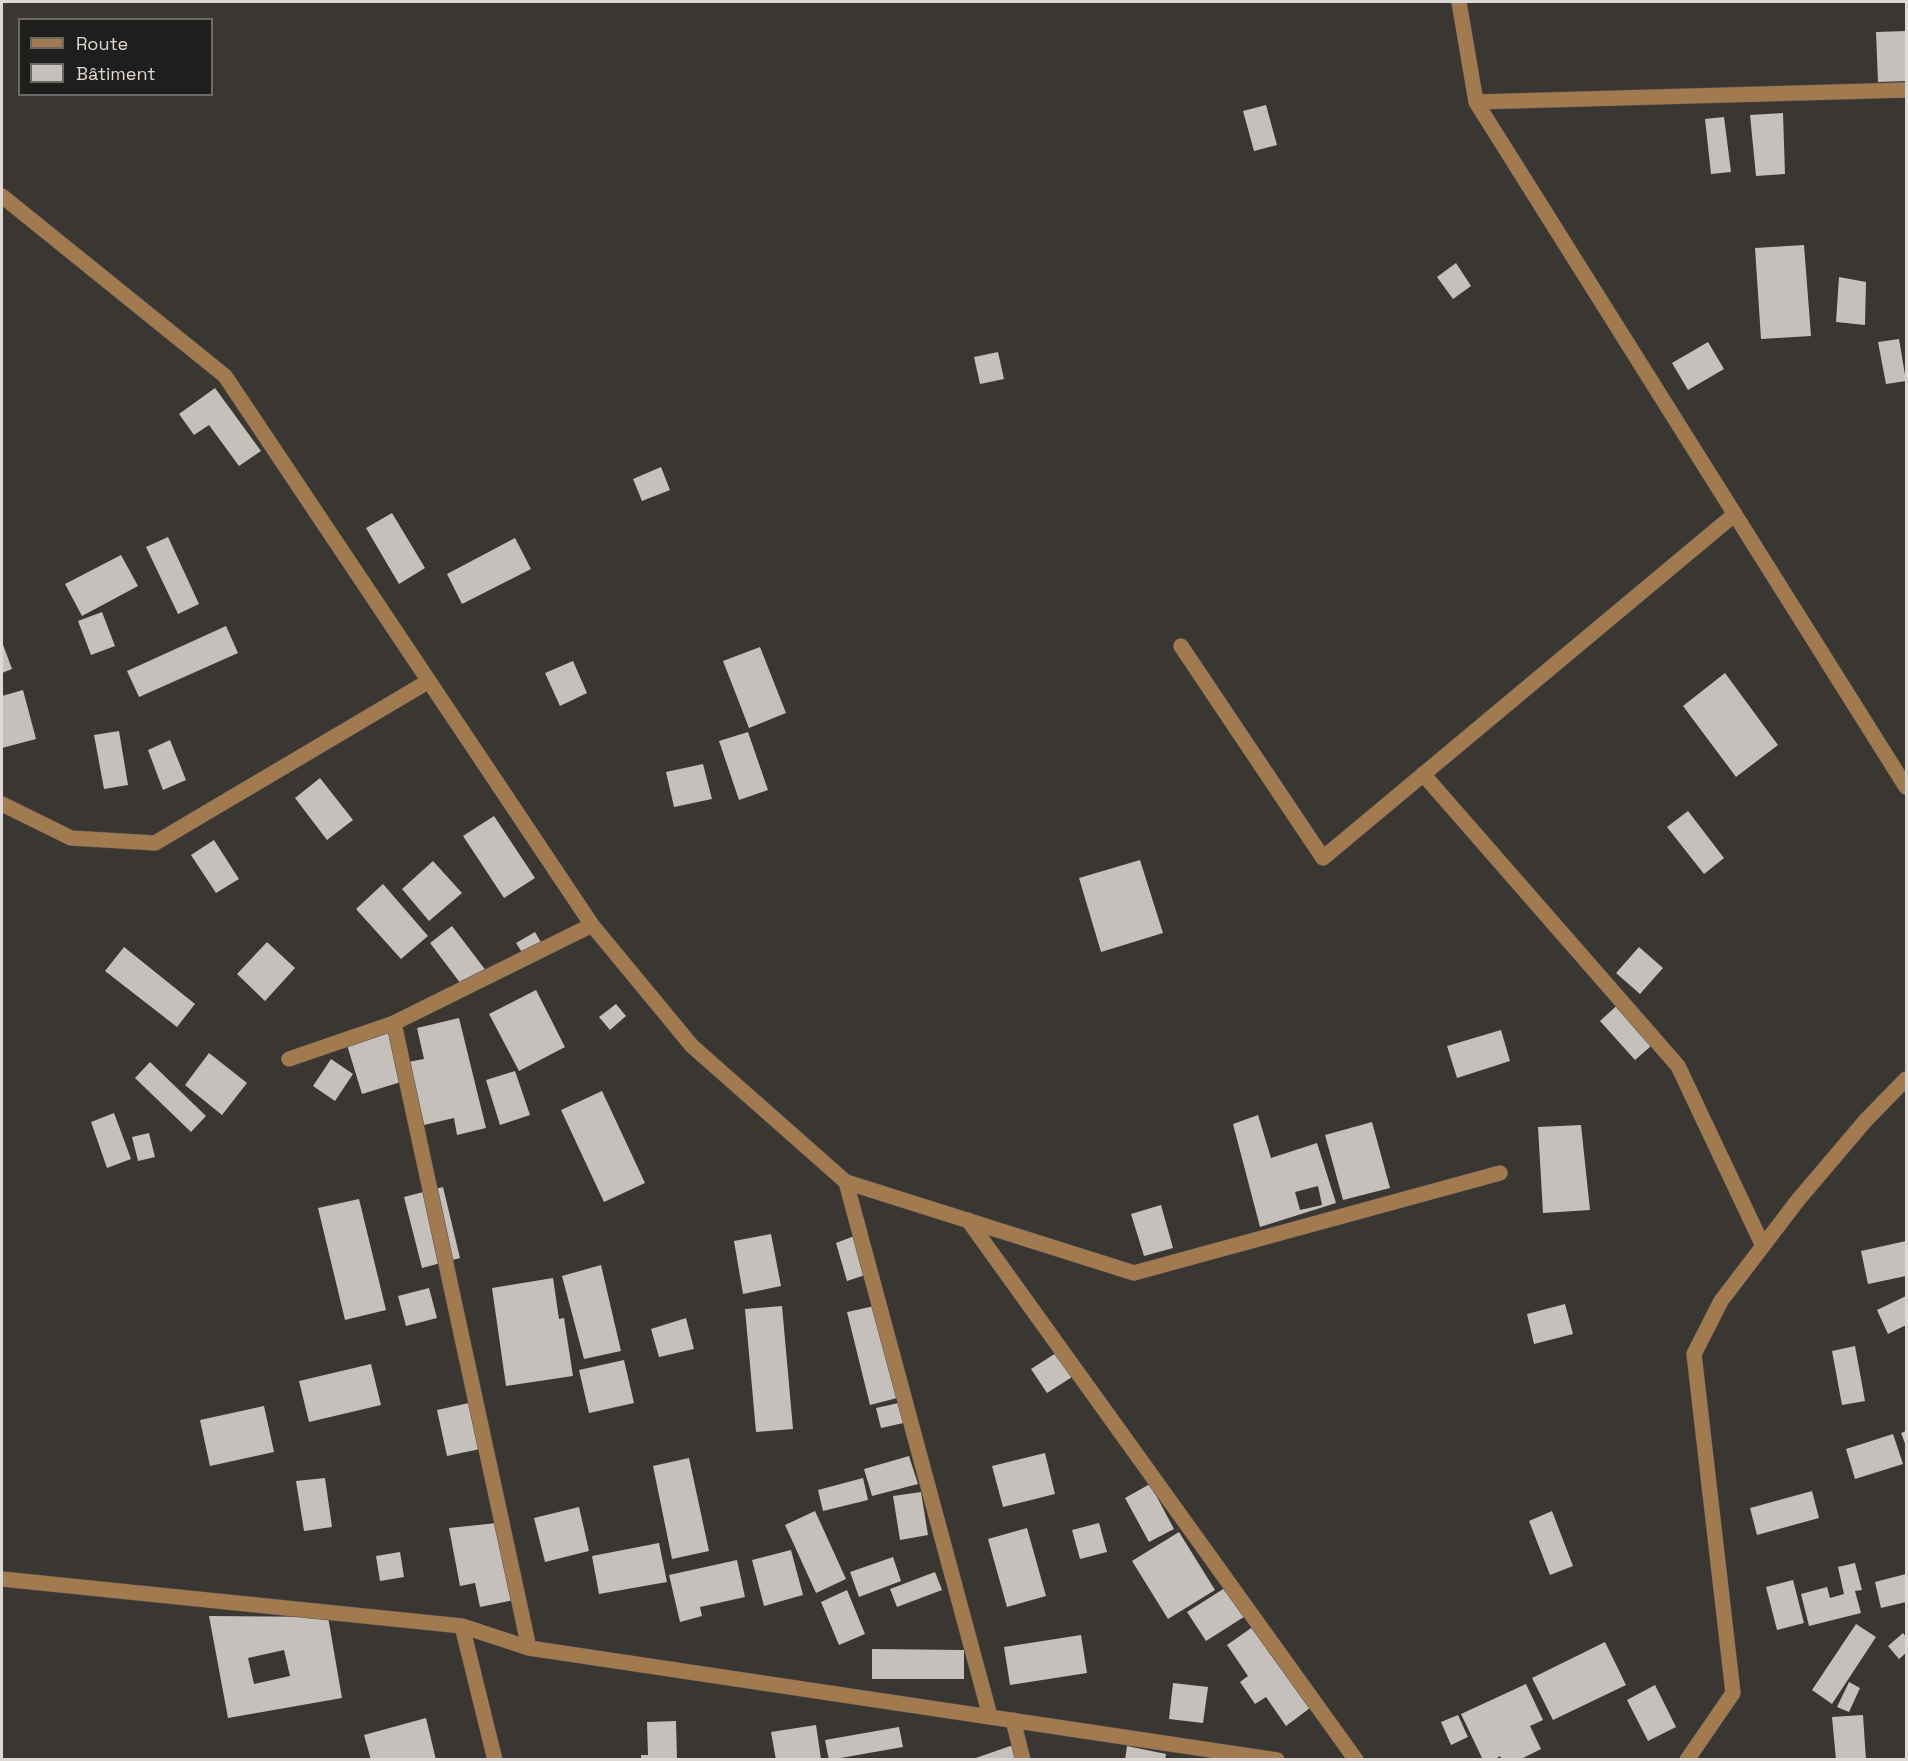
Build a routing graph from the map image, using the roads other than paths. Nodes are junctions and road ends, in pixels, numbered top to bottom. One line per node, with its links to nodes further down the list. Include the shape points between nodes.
1 (1459, 2): 3 (street)
2 (1906, 90): 3 (street)
3 (1476, 102): 5 (street)
4 (2, 196): 7 (street, via 225,376)
5 (1735, 514): 8 (street); 9 (street)
6 (1181, 646): 8 (street, via 1323,858)
7 (429, 681): 10 (street, via 155,843 71,838); 11 (street)
8 (1423, 774): 18 (street, via 1678,1066)
9 (1906, 786)
10 (2, 804)
11 (592, 925): 12 (street); 16 (street, via 692,1046)
12 (393, 1023): 13 (street); 21 (street)
13 (289, 1059)
14 (1906, 1078): 18 (street, via 1858,1128)
15 (1500, 1173): 17 (street, via 1134,1273)
16 (846, 1182): 17 (street); 22 (street)
17 (968, 1220): 27 (street)
18 (1763, 1246): 28 (street, via 1721,1301 1694,1354 1733,1693)
19 (2, 1579): 20 (street)
20 (462, 1626): 21 (street); 24 (street)
21 (529, 1648): 22 (street)
22 (990, 1716): 23 (street)
23 (1013, 1720): 25 (street); 26 (street)
24 (495, 1760)
25 (1023, 1760)
26 (1277, 1760)
27 (1356, 1760)
28 (1687, 1760)

